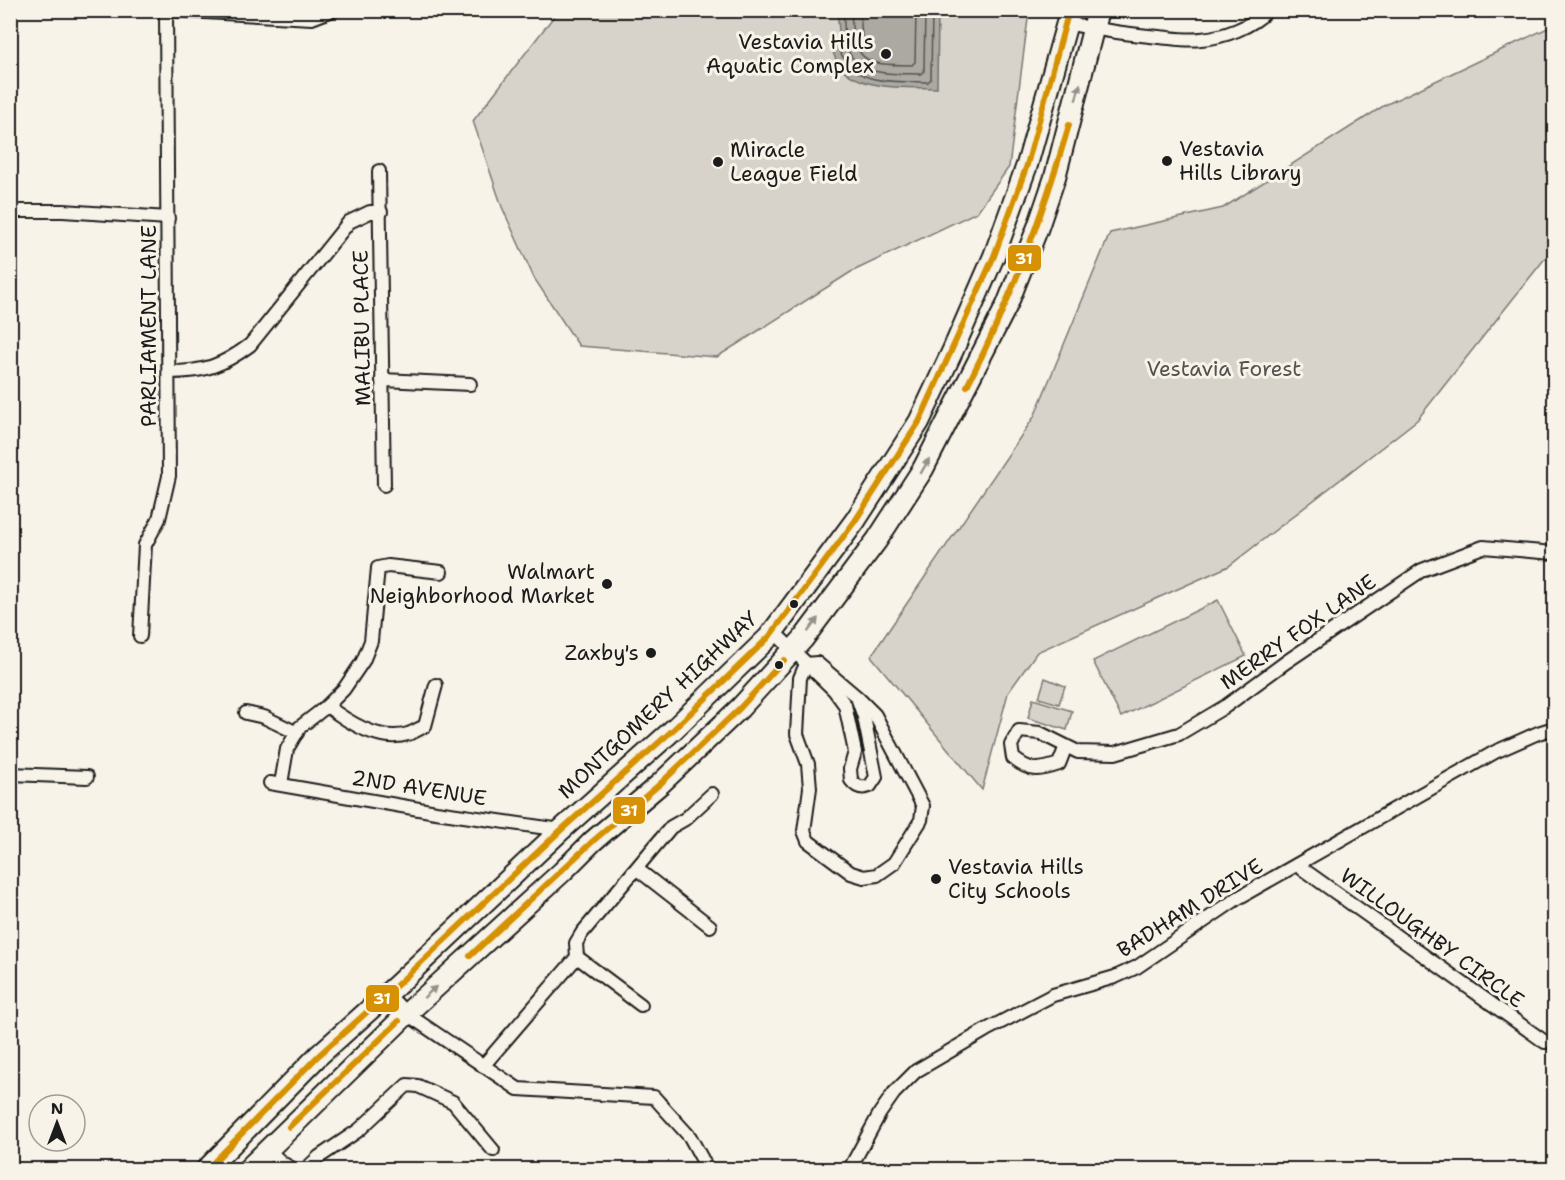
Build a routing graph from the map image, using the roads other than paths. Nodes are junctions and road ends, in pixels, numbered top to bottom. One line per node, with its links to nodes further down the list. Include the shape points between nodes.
1 (167, 10): 2 (street, via 312,18); 9 (street, PARLIAMENT LANE)
2 (333, 10)
3 (1268, 10): 5 (street, via 1237,30 1199,40)
4 (1068, 17): 5 (street); 16 (main road, MONTGOMERY HIGHWAY, via 1027,165 994,256 919,422 855,521)
5 (1096, 20): 18 (main road, one-way to 5, via 924,469 997,326 1055,177)
6 (379, 171): 8 (street, MALIBU PLACE)
7 (10, 212): 9 (street)
8 (381, 212): 10 (street, via 370,212 349,222 250,345 231,359 197,372); 11 (street, MALIBU PLACE)
9 (168, 218): 10 (street, PARLIAMENT LANE)
10 (169, 372): 17 (street, PARLIAMENT LANE, via 169,476 159,519 145,545)
11 (382, 380): 12 (street); 13 (street, MALIBU PLACE)
12 (470, 384)
13 (384, 485)
14 (1554, 552): 25 (street, MERRY FOX LANE, via 1483,547 1422,570 1226,706 1179,734 1115,753 1078,752)
15 (441, 572): 21 (street, via 378,568 371,641 363,661)
16 (773, 631): 18 (street); 29 (main road, MONTGOMERY HIGHWAY, via 674,729)
17 (140, 636)
18 (799, 658): 20 (street, via 816,663); 20 (street, via 845,705 855,752 851,780 865,788 876,777); 20 (street, via 797,734 808,764 810,788 804,831 815,848 851,873 864,877 877,875 894,863 921,820 923,806 875,715); 30 (main road)
19 (436, 685): 21 (street, via 425,726 408,734 374,732 347,722)
20 (857, 697)
21 (327, 706): 24 (street)
22 (246, 713): 24 (street)
23 (1554, 728): 31 (street, BADHAM DRIVE, via 1494,752)
24 (297, 733): 29 (street, 2ND AVENUE, via 287,749 276,783)
25 (1066, 746)
26 (10, 774): 27 (street)
27 (87, 777)
28 (712, 794): 32 (street, via 671,827)
29 (561, 830): 30 (main road); 35 (main road, MONTGOMERY HIGHWAY)
30 (583, 851): 37 (main road, one-way to 30)
31 (1297, 865): 38 (street, WILLOUGHBY CIRCLE); 47 (street, BADHAM DRIVE, via 1238,898 1137,967 1053,995 916,1071 880,1113)
32 (636, 869): 33 (street); 34 (street, via 582,933 576,943)
33 (710, 926)
34 (577, 957): 36 (street); 39 (street)
35 (387, 994): 37 (street); 42 (main road, MONTGOMERY HIGHWAY, via 318,1056)
36 (641, 1005)
37 (407, 1014): 39 (street); 40 (main road)
38 (1545, 1042)
39 (483, 1066): 46 (street, via 518,1089 654,1097 690,1137)
40 (267, 1149): 43 (main road); 44 (street)
41 (493, 1150): 45 (street, via 453,1102 407,1085 359,1130)
42 (206, 1170)
43 (247, 1170)
44 (296, 1170)
45 (305, 1170)
46 (708, 1170)
47 (849, 1170)

